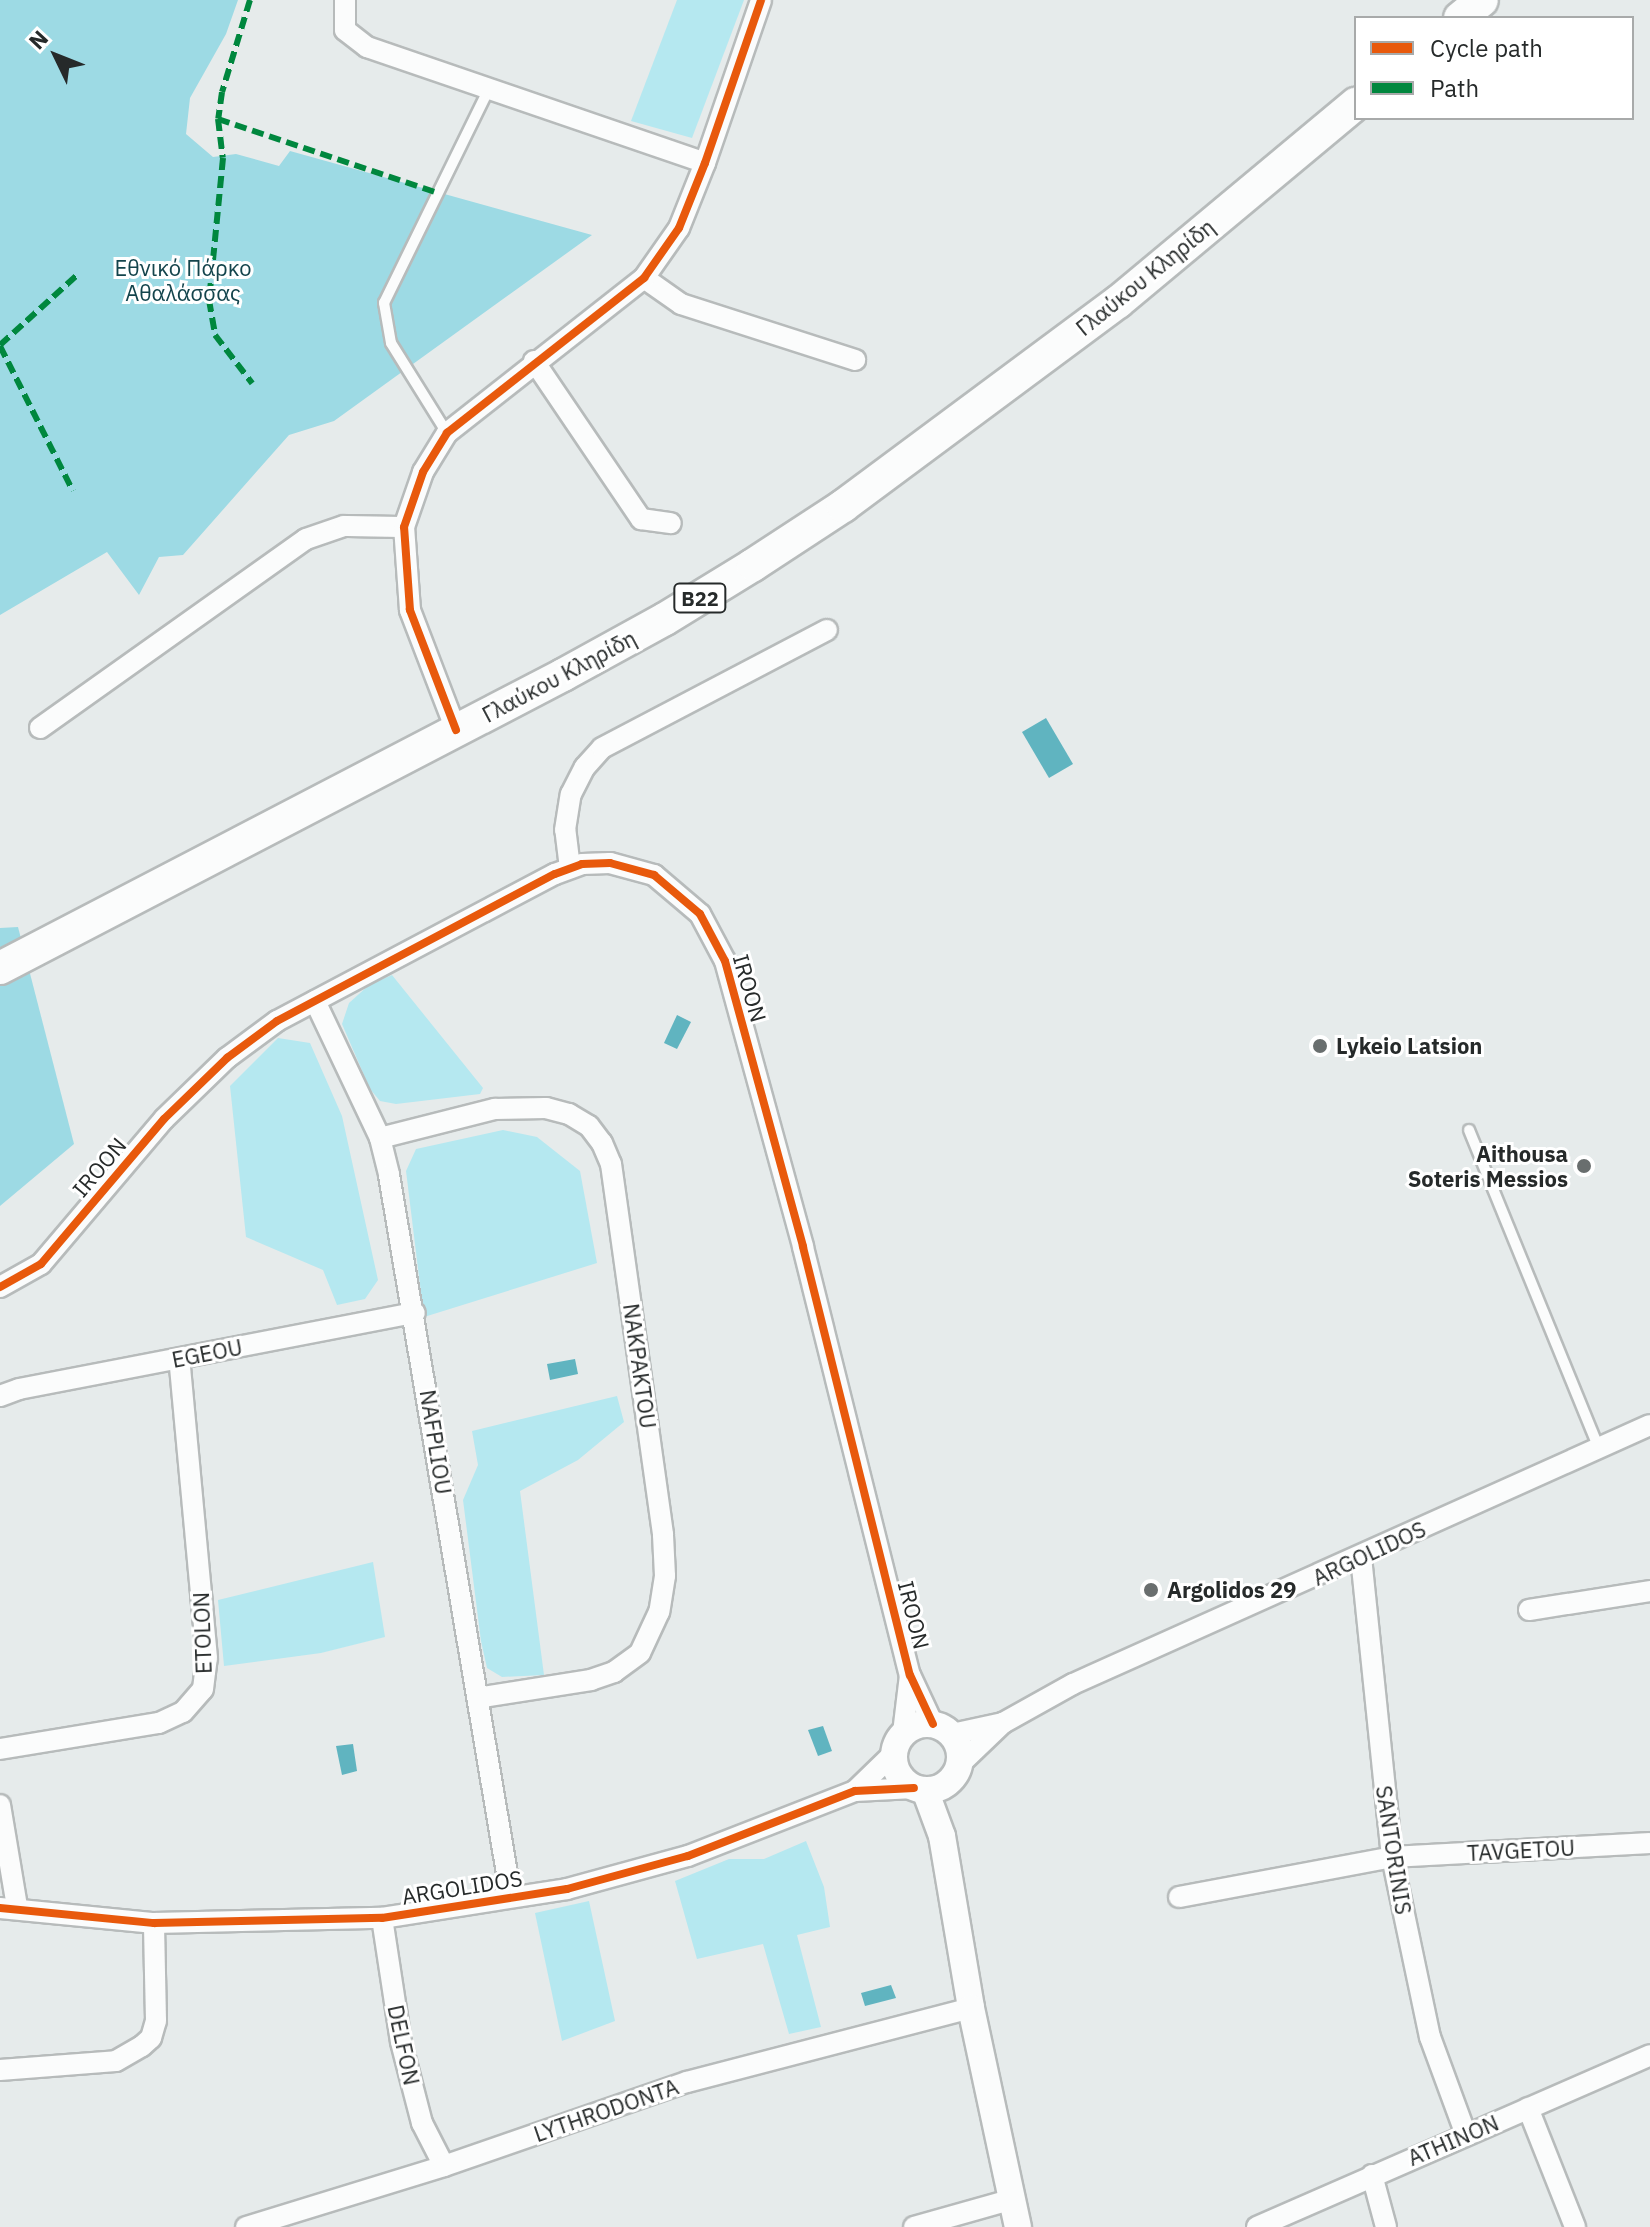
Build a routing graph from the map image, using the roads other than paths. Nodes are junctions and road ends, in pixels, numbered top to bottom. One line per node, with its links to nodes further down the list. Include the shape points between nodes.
1 (345, 0): 5 (street, via 345,30 367,47)
2 (761, 0): 7 (street)
3 (1482, 0): 4 (main road)
4 (1462, 16)
5 (489, 89): 7 (street); 11 (lane, via 384,303 391,343)
6 (1354, 106): 15 (main road, Γλαύκου Κληρίδη / B22, via 1118,302 929,441)
7 (705, 163): 8 (street, via 679,228)
8 (644, 278): 9 (street, via 681,304); 10 (street)
9 (855, 360)
10 (534, 361): 11 (street); 12 (street, via 641,519)
11 (447, 433): 13 (street, via 423,472)
12 (671, 523)
13 (404, 527): 15 (street, via 410,610); 16 (street, via 344,526 306,539)
14 (827, 630): 17 (street, via 602,748 571,794 565,830)
15 (451, 720): 18 (main road, Γλαύκου Κληρίδη / B22); 19 (main road, Γλαύκου Κληρίδη / B22)
16 (40, 728)
17 (570, 868): 20 (street, IROON); 32 (street, IROON, via 610,863 654,875 688,901 717,943 803,1247)
18 (0, 944)
19 (0, 968)
20 (315, 1001): 22 (street, NAFPLIOU); 23 (street, IROON, via 227,1058 164,1119 53,1252)
21 (1469, 1130): 28 (lane)
22 (380, 1138): 24 (street, NAFPLIOU); 33 (street, NAKPAKTOU, via 495,1109 546,1108 589,1126 611,1164 663,1535 665,1576 659,1612 640,1653 614,1672)
23 (0, 1287)
24 (415, 1313): 25 (street, EGEOU); 33 (street, NAFPLIOU)
25 (179, 1359): 26 (street, EGEOU); 37 (street, ETOLON, via 207,1658 203,1689 183,1712 159,1723)
26 (0, 1396)
27 (1650, 1425): 28 (street, ARGOLIDOS)
28 (1599, 1448): 29 (street, ARGOLIDOS)
29 (1361, 1557): 34 (street, ARGOLIDOS, via 1122,1661); 42 (street, SANTORINIS)
30 (1650, 1591): 31 (street)
31 (1529, 1610)
32 (910, 1675): 35 (street, IROON); 36 (street, IROON)
33 (477, 1698): 43 (street, NAFPLIOU)
34 (1003, 1723): 35 (street, ARGOLIDOS); 38 (street, ARGOLIDOS)
35 (942, 1729): 36 (street, via 922,1724); 38 (street, via 961,1754)
36 (898, 1743): 38 (street, via 898,1773); 39 (street, ARGOLIDOS)
37 (0, 1749)
38 (936, 1782): 39 (street, ARGOLIDOS); 48 (street)
39 (855, 1791): 43 (street, ARGOLIDOS, via 688,1856 567,1889)
40 (0, 1805): 45 (street)
41 (1650, 1843): 42 (street, TAVGETOU)
42 (1392, 1857): 44 (street, TAVGETOU); 52 (street, SANTORINIS, via 1430,2037)
43 (511, 1897): 46 (street, ARGOLIDOS)
44 (1179, 1897)
45 (8, 1908): 47 (street, ARGOLIDOS)
46 (382, 1918): 47 (street, ARGOLIDOS); 53 (street, DELFON, via 404,2054 422,2123)
47 (154, 1923): 50 (street, via 156,2021 151,2038 116,2061)
48 (971, 2008): 53 (street, LYTHRODONTA, via 687,2082); 55 (street)
49 (1650, 2055): 51 (street, ATHINON)
50 (0, 2070)
51 (1528, 2108): 52 (street, ATHINON); 61 (street)
52 (1466, 2135): 54 (street, ATHINON)
53 (444, 2166): 56 (street, LYTHRODONTA)
54 (1372, 2175): 59 (street, ATHINON); 60 (street)
55 (1010, 2200): 57 (street); 58 (street)
56 (246, 2227)
57 (914, 2227)
58 (1018, 2227)
59 (1257, 2227)
60 (1386, 2227)
61 (1575, 2227)

